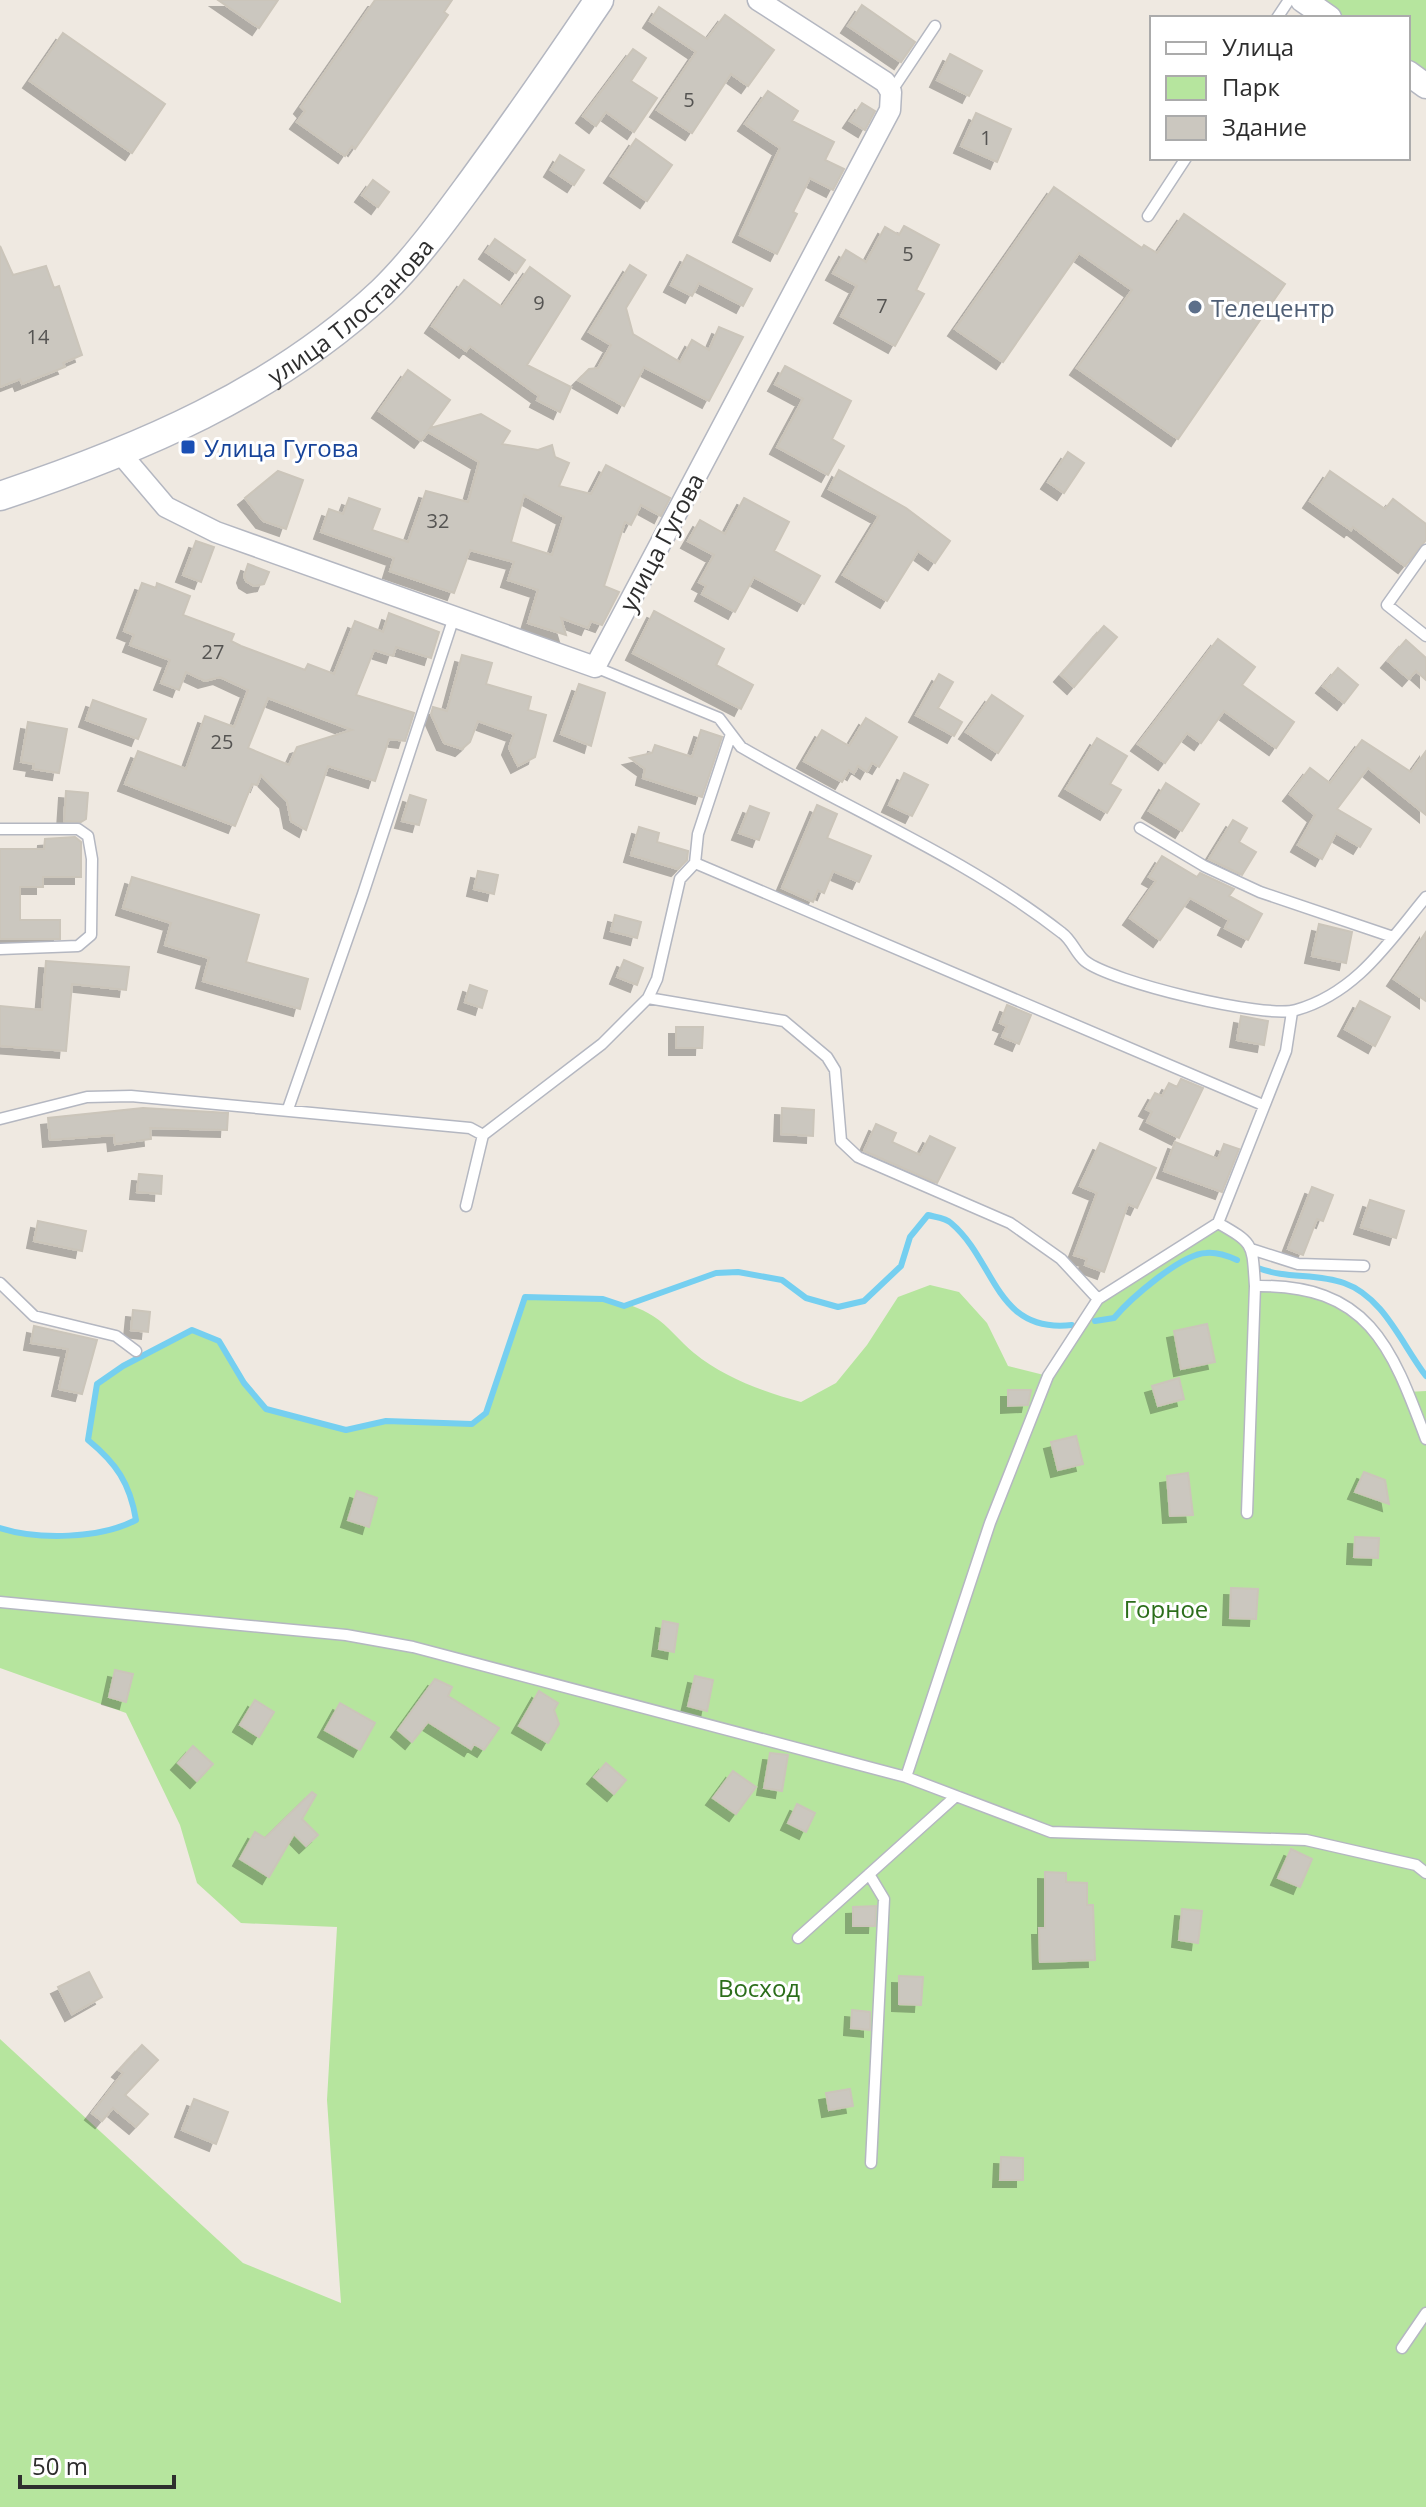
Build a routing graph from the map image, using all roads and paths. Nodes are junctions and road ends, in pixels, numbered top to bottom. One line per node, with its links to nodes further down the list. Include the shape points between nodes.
1 (599, 0): 9 (main road, улица Тлостанова, via 455,205 384,290 248,390)
2 (758, 0): 6 (street, via 885,82)
3 (1303, 0): 4 (street)
4 (1326, 16)
5 (935, 26): 6 (lane)
6 (891, 92): 14 (street, улица Гугова, via 884,123)
7 (1185, 160): 8 (lane)
8 (1148, 216)
9 (121, 454): 10 (main road, улица Тлостанова); 12 (street, via 166,507 216,532)
10 (0, 496)
11 (1426, 550): 13 (lane, via 1387,605)
12 (454, 617): 14 (street); 25 (lane)
13 (1426, 636)
14 (595, 667): 15 (lane, via 719,718)
15 (731, 734): 18 (lane, via 698,834); 23 (lane, via 741,747 820,794 1004,892 1066,935 1085,962 1172,996)
16 (1140, 828): 20 (lane, via 1260,892)
17 (0, 829): 21 (lane, via 78,829 88,836 92,859 91,935 78,946)
18 (695, 863): 22 (lane, via 680,879); 24 (lane)
19 (1426, 897): 20 (lane)
20 (1393, 937): 23 (lane, via 1340,992)
21 (0, 949)
22 (648, 998): 27 (lane, via 602,1044); 34 (lane, via 784,1021 835,1070 841,1141 858,1157 1010,1223 1061,1259)
23 (1292, 1012): 24 (lane, via 1286,1051)
24 (1263, 1105): 29 (lane)
25 (288, 1109): 26 (lane, via 87,1097); 27 (lane, via 470,1128)
26 (0, 1119)
27 (483, 1135): 28 (lane)
28 (466, 1206)
29 (1218, 1223): 30 (lane, via 1247,1239); 34 (lane)
30 (1251, 1249): 31 (lane, via 1298,1264); 33 (lane)
31 (1364, 1266)
32 (0, 1283): 35 (lane, via 34,1316 116,1336)
33 (1255, 1286): 36 (lane, via 1286,1286 1342,1300 1380,1337); 37 (lane)
34 (1098, 1299): 39 (lane, via 1042,1391 990,1523)
35 (136, 1351)
36 (1426, 1439)
37 (1247, 1513)
38 (0, 1602): 39 (lane, via 346,1635 413,1647)
39 (906, 1777): 40 (lane)
40 (956, 1796): 41 (lane, via 1051,1832 1306,1840 1416,1865); 42 (lane)
41 (1426, 1873)
42 (869, 1874): 43 (lane); 44 (lane, via 884,1899)
43 (798, 1938)
44 (871, 2163)
45 (1426, 2313): 46 (lane)
46 (1402, 2348)

